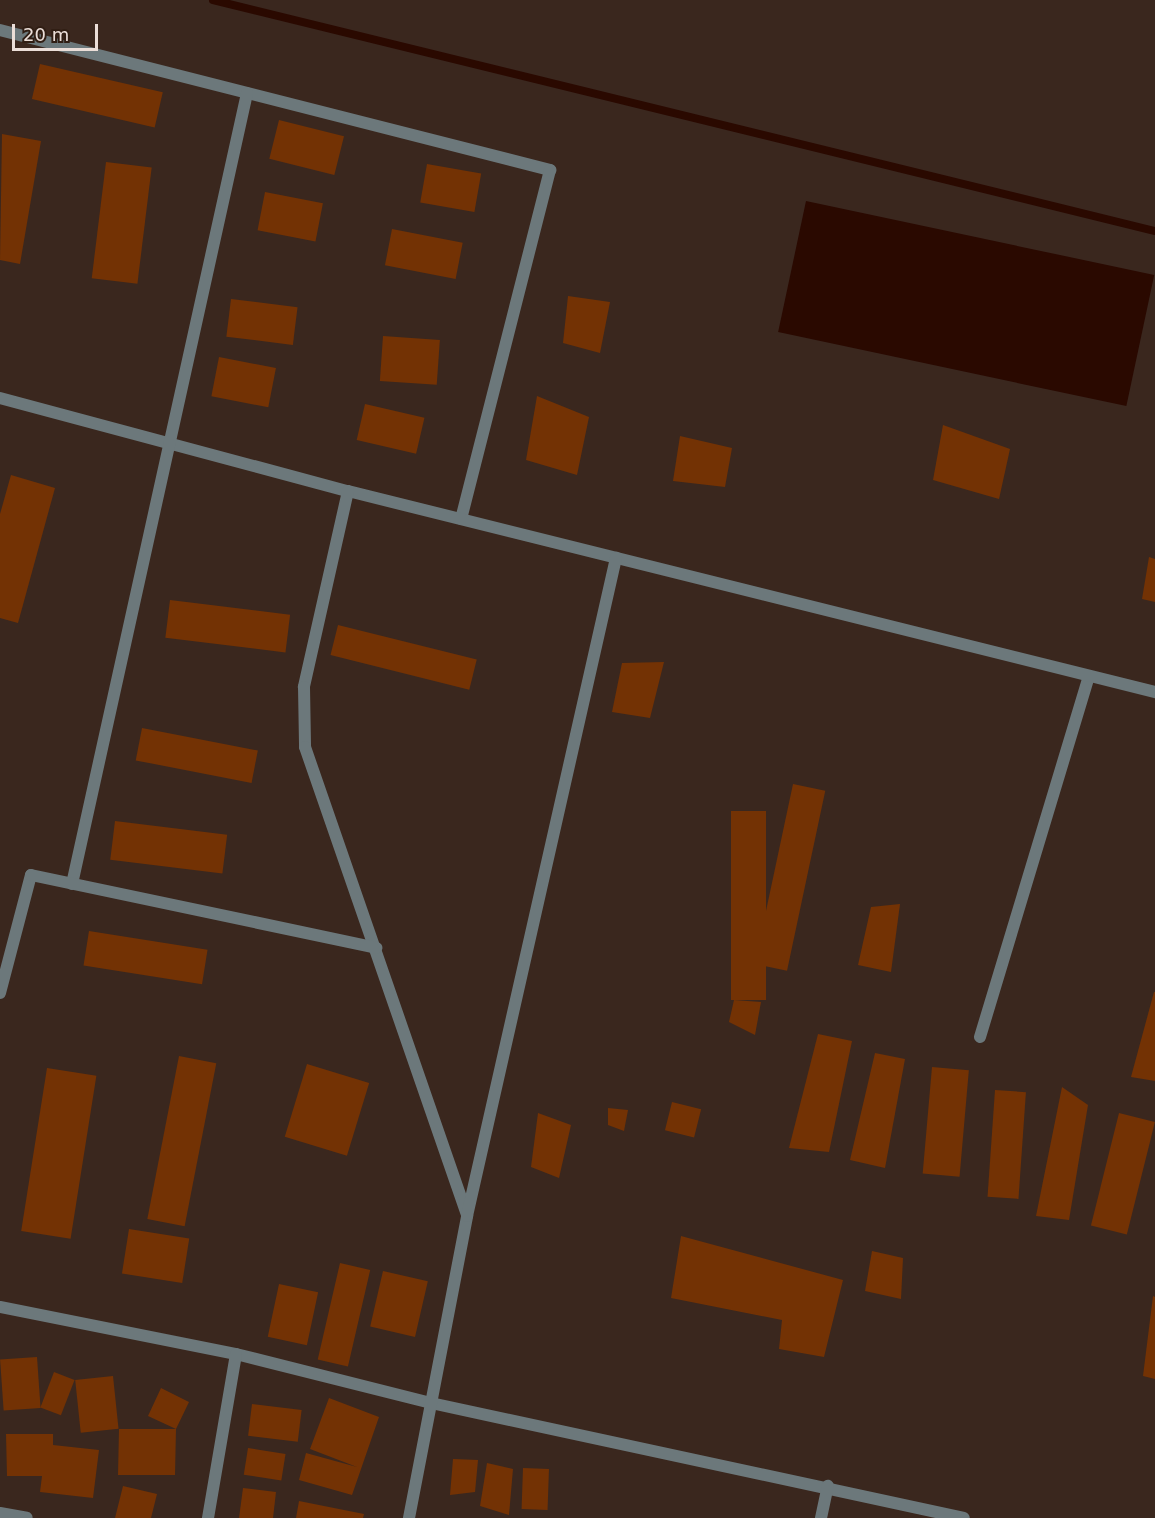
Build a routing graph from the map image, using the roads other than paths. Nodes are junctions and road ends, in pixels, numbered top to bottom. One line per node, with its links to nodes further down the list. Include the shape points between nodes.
1 (0, 30): 2 (street)
2 (247, 93): 4 (street); 6 (street, via 550,170)
3 (0, 398): 4 (street)
4 (171, 444): 5 (street); 10 (street)
5 (348, 491): 6 (street); 11 (street, via 304,687 305,747)
6 (461, 519): 7 (street)
7 (616, 558): 8 (street); 14 (street)
8 (1089, 676): 9 (street); 13 (street)
9 (1155, 692)
10 (72, 884): 11 (street); 12 (street, via 31,875)
11 (376, 948): 14 (street)
12 (0, 993)
13 (980, 1037)
14 (467, 1216): 17 (street)
15 (0, 1307): 16 (street)
16 (236, 1354): 17 (street); 21 (street)
17 (432, 1403): 18 (street); 22 (street)
18 (828, 1486): 23 (street); 24 (street)
19 (0, 1513): 20 (street)
20 (27, 1518)
21 (208, 1518)
22 (409, 1518)
23 (821, 1518)
24 (964, 1518)

